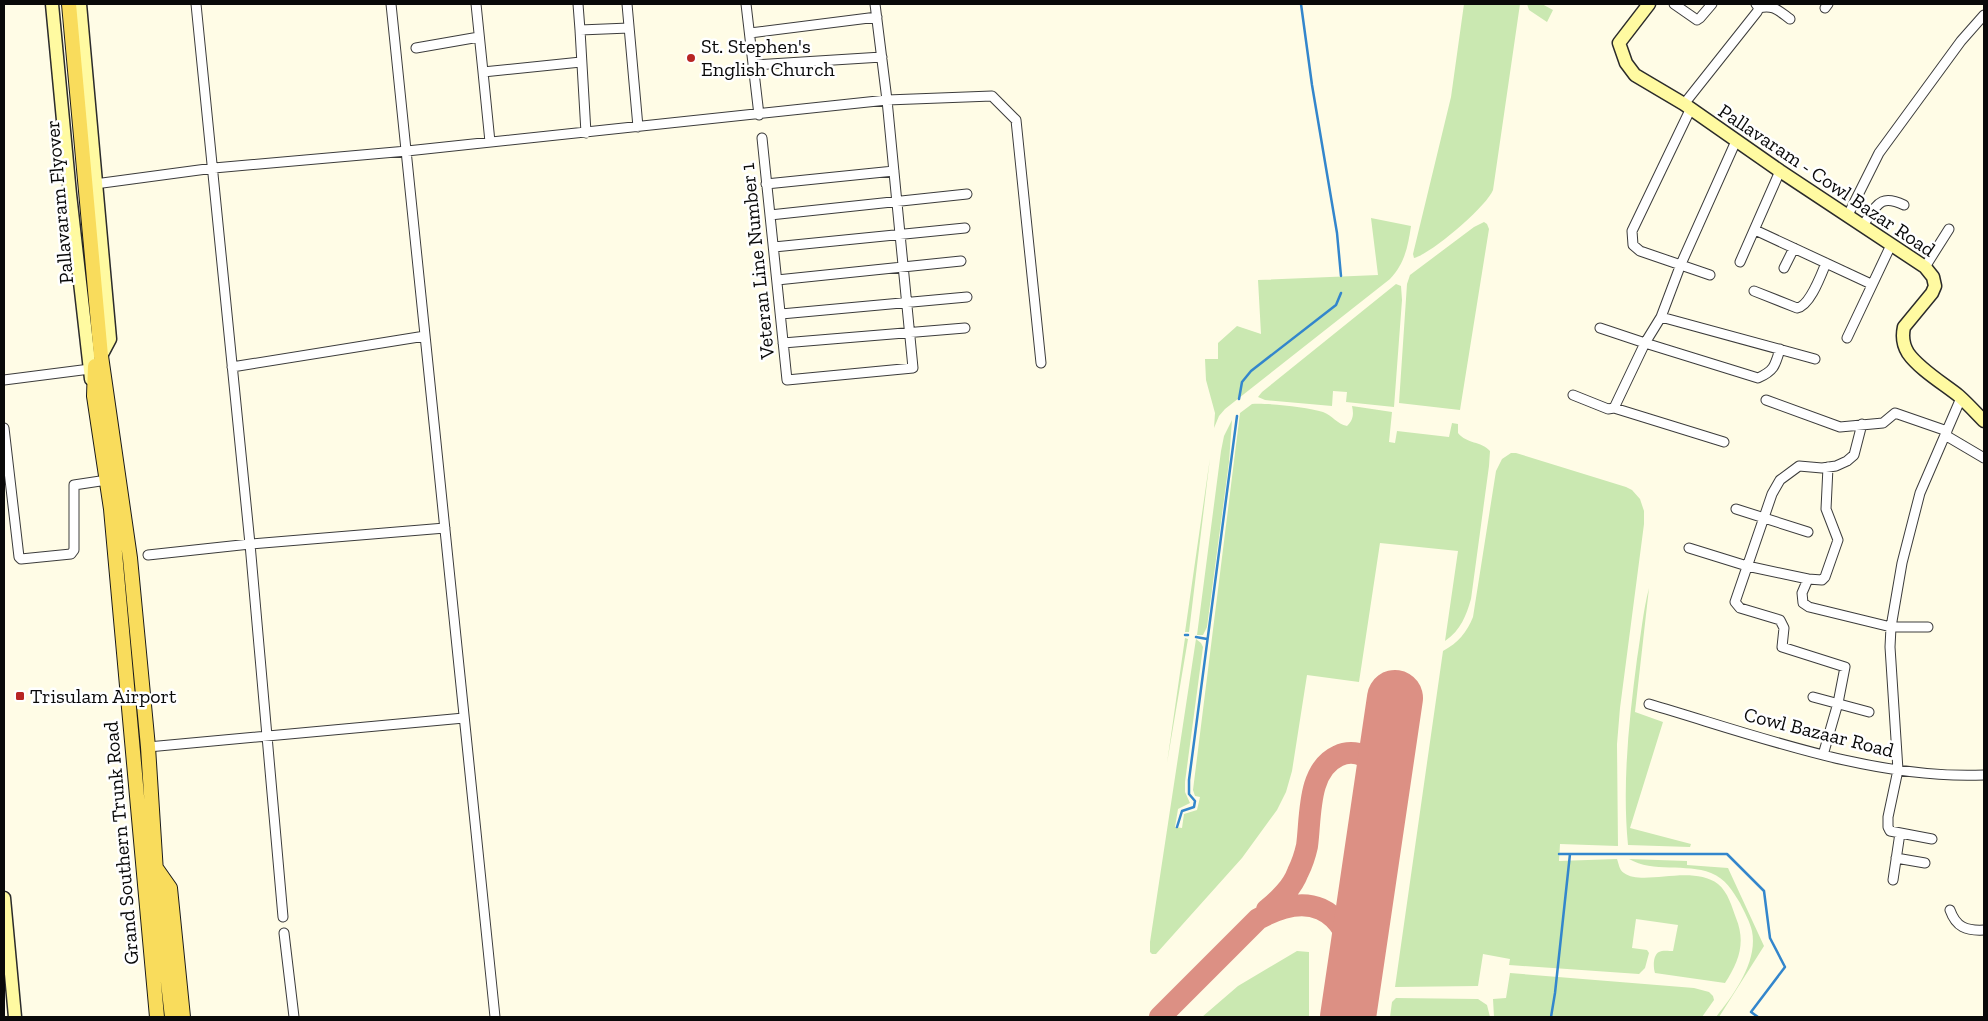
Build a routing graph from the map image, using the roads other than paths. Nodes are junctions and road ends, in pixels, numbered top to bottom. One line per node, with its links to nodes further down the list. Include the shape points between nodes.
1 (52, 4): 83 (street)
2 (61, 4): 74 (main road, Pallavaram Flyover)
3 (69, 4): 74 (main road, Pallavaram Flyover)
4 (80, 4): 40 (street)
5 (196, 4): 37 (street)
6 (391, 4): 36 (street)
7 (476, 4): 22 (street)
8 (578, 4): 20 (street)
9 (627, 4): 19 (street)
10 (746, 4): 21 (street)
11 (875, 4): 17 (street)
12 (1649, 4): 29 (street, Pallavaram - Cowl Bazar Road, via 1618,43 1621,52 1635,75)
13 (1674, 4): 14 (street, via 1697,20)
14 (1712, 4)
15 (1757, 6): 18 (street, via 1768,5); 29 (street)
16 (1984, 15): 45 (street, via 1961,41 1879,153)
17 (877, 17): 21 (street); 24 (street)
18 (1790, 19)
19 (629, 28): 20 (street); 31 (street)
20 (580, 30): 25 (street)
21 (750, 33): 26 (street)
22 (479, 37): 23 (street); 27 (street)
23 (416, 48)
24 (882, 57): 26 (street); 28 (street)
25 (581, 62): 27 (street); 32 (street)
26 (753, 65): 30 (street)
27 (482, 72): 35 (street)
28 (887, 100): 30 (street); 39 (street); 81 (street, via 992,96 1016,120)
29 (1687, 106): 34 (street, Pallavaram - Cowl Bazar Road); 58 (street, via 1632,231 1633,245 1640,251)
30 (759, 115): 31 (street)
31 (638, 127): 32 (street)
32 (586, 133): 35 (street)
33 (762, 138): 41 (street, Veteran Line Number 1)
34 (1736, 141): 38 (street, Pallavaram - Cowl Bazar Road); 58 (street)
35 (490, 142): 36 (street)
36 (407, 151): 37 (street); 73 (street)
37 (214, 168): 40 (street); 82 (street)
38 (1780, 170): 45 (street, Pallavaram - Cowl Bazar Road); 50 (street)
39 (894, 171): 41 (street); 43 (street)
40 (96, 184): 79 (street, via 110,338)
41 (766, 184): 46 (street, Veteran Line Number 1)
42 (966, 194): 43 (street)
43 (897, 202): 46 (street); 51 (street)
44 (1904, 205): 47 (street, via 1892,199 1880,202)
45 (1848, 214): 47 (street, Pallavaram - Cowl Bazar Road)
46 (770, 215): 53 (street, Veteran Line Number 1)
47 (1863, 225): 52 (street, Pallavaram - Cowl Bazar Road)
48 (965, 228): 51 (street)
49 (1949, 229): 59 (street)
50 (1755, 230): 54 (street); 56 (street)
51 (900, 234): 53 (street); 60 (street)
52 (1891, 245): 59 (street, Pallavaram - Cowl Bazar Road); 64 (street)
53 (774, 248): 63 (street, Veteran Line Number 1)
54 (1794, 248): 57 (street); 61 (street)
55 (961, 261): 60 (street)
56 (1740, 262)
57 (1826, 263): 64 (street); 65 (street, via 1802,308)
58 (1681, 264): 62 (street); 69 (street)
59 (1926, 267): 87 (street, Pallavaram - Cowl Bazar Road, via 1936,286 1904,327 1904,345 1919,364)
60 (902, 268): 63 (street); 67 (street)
61 (1784, 268)
62 (1710, 276)
63 (777, 280): 68 (street, Veteran Line Number 1)
64 (1871, 284): 75 (street)
65 (1754, 291)
66 (967, 297): 67 (street)
67 (907, 301): 68 (street); 72 (street)
68 (780, 314): 76 (street, Veteran Line Number 1)
69 (1661, 317): 77 (street); 78 (street)
70 (965, 328): 72 (street)
71 (1600, 328): 77 (street)
72 (910, 334): 76 (street); 76 (street, Veteran Line Number 1, via 913,368 787,380)
73 (426, 336): 82 (street); 100 (street)
74 (96, 338): 79 (main road, Pallavaram Flyover); 85 (main road, Pallavaram Flyover)
75 (1847, 338)
76 (783, 343)
77 (1645, 343): 78 (street, via 1758,378 1775,367); 89 (street)
78 (1780, 349): 80 (street)
79 (101, 356): 115 (main road, Grand Southern Trunk Road, via 130,558)
80 (1815, 359)
81 (1041, 363)
82 (232, 367): 102 (street)
83 (90, 369): 84 (street); 85 (street)
84 (4, 380)
85 (94, 396): 97 (main road, Grand Southern Trunk Road)
86 (1573, 396): 89 (street, via 1608,409)
87 (1961, 398): 90 (street, Pallavaram - Cowl Bazar Road); 93 (street)
88 (1766, 400): 91 (street, via 1840,427)
89 (1614, 408): 94 (street)
90 (1984, 421)
91 (1862, 424): 93 (street, via 1883,423 1895,413); 96 (street, via 1854,455 1847,461)
92 (4, 428): 97 (street, via 21,559 72,554 74,485)
93 (1946, 433): 95 (street); 107 (street, via 1920,493 1902,563)
94 (1724, 442)
95 (1984, 458)
96 (1828, 467): 99 (street, via 1803,466 1792,470 1780,480); 106 (street, via 1826,509 1838,540 1825,577 1822,580)
97 (107, 480): 131 (main road, Grand Southern Trunk Road)
98 (1736, 509): 99 (street)
99 (1764, 518): 101 (street); 105 (street)
100 (445, 528): 102 (street); 113 (street)
101 (1808, 532)
102 (250, 544): 104 (street); 114 (street)
103 (1689, 548): 105 (street)
104 (148, 555)
105 (1747, 566): 106 (street); 110 (street, via 1736,605 1780,620 1784,628 1782,647 1845,667)
106 (1808, 579): 107 (street, via 1801,598 1805,605)
107 (1891, 627): 108 (street); 117 (street)
108 (1928, 627)
109 (1813, 697): 110 (street)
110 (1838, 703): 112 (street); 116 (street)
111 (1649, 704): 116 (street, Cowl Bazaar Road)
112 (1869, 712)
113 (464, 718): 114 (street); 135 (street)
114 (268, 736): 115 (street); 127 (street)
115 (148, 747): 123 (main road, Grand Southern Trunk Road)
116 (1823, 755): 117 (street, Cowl Bazaar Road)
117 (1898, 770): 118 (street, Cowl Bazaar Road); 119 (street, via 1888,826 1890,830)
118 (1984, 775)
119 (1900, 832): 120 (street); 121 (street)
120 (1932, 839)
121 (1896, 858): 122 (street); 124 (street)
122 (1925, 863)
123 (155, 867): 132 (main road, Grand Southern Trunk Road); 133 (main road, via 170,888)
124 (1893, 880)
125 (4, 898): 130 (street)
126 (1950, 910): 128 (street, via 1961,926)
127 (283, 917)
128 (1984, 930)
129 (284, 933): 134 (street)
130 (15, 1017)
131 (157, 1017)
132 (172, 1017)
133 (183, 1017)
134 (294, 1017)
135 (495, 1017)

